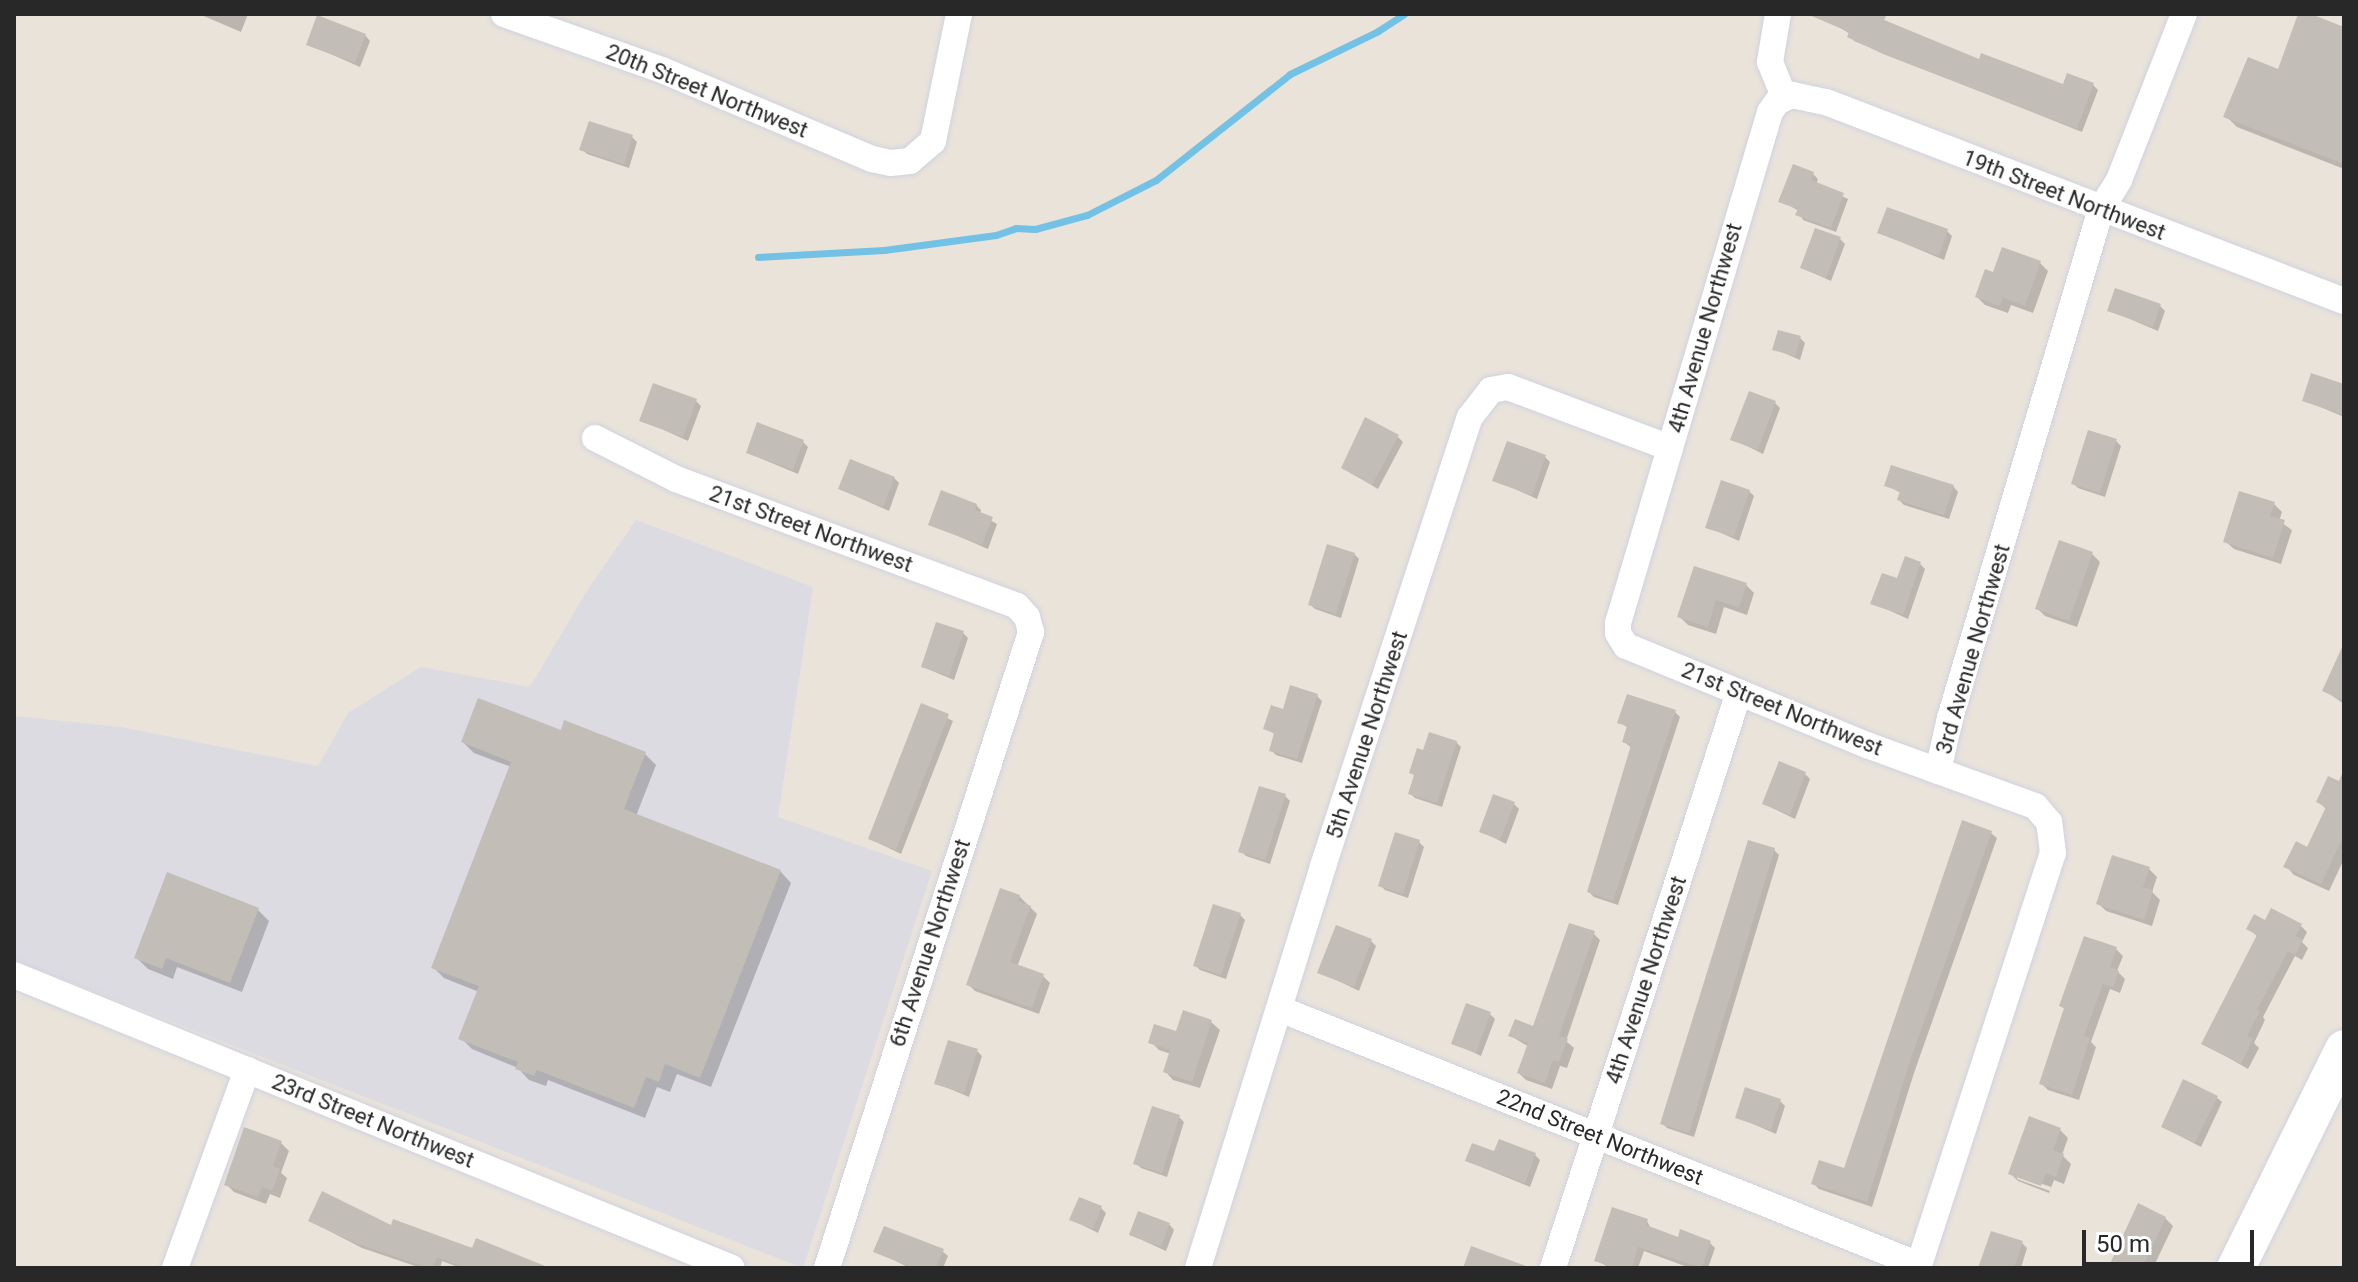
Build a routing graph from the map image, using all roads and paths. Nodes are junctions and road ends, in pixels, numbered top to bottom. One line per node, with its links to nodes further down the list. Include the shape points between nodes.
1 (504, 14): 2 (street, 20th Street Northwest, via 662,70 891,163 910,161 929,148 938,128)
2 (959, 14)
3 (1778, 14): 5 (street, via 1770,62)
4 (2184, 14): 6 (street, 3rd Avenue Northwest, via 2119,180)
5 (1784, 97): 6 (street, 19th Street Northwest, via 1826,102); 9 (street, 4th Avenue Northwest, via 1770,112)
6 (2101, 209): 7 (street, 19th Street Northwest); 13 (street, 3rd Avenue Northwest)
7 (2344, 301)
8 (595, 438): 10 (street, 21st Street Northwest, via 676,479 1017,606)
9 (1670, 448): 11 (street, 4th Avenue Northwest, via 1618,623); 15 (street, 5th Avenue Northwest, via 1508,387 1491,390 1478,403)
10 (1027, 617): 22 (street, 6th Avenue Northwest, via 1031,632)
11 (1626, 646): 12 (street, 21st Street Northwest)
12 (1739, 692): 13 (street, 21st Street Northwest); 18 (street, 4th Avenue Northwest)
13 (1938, 771): 19 (street, 3rd Avenue Northwest, via 2035,806 2049,822 2054,841)
14 (14, 975): 17 (street, 23rd Street Northwest)
15 (1280, 1009): 18 (street, 22nd Street Northwest); 23 (street, 5th Avenue Northwest)
16 (2344, 1049): 25 (main road)
17 (247, 1070): 20 (street); 21 (street, 23rd Street Northwest)
18 (1595, 1136): 19 (street, 22nd Street Northwest); 24 (street, 4th Avenue Northwest)
19 (1918, 1266)
20 (175, 1268)
21 (732, 1268)
22 (827, 1268)
23 (1198, 1268)
24 (1553, 1268)
25 (2236, 1268)

